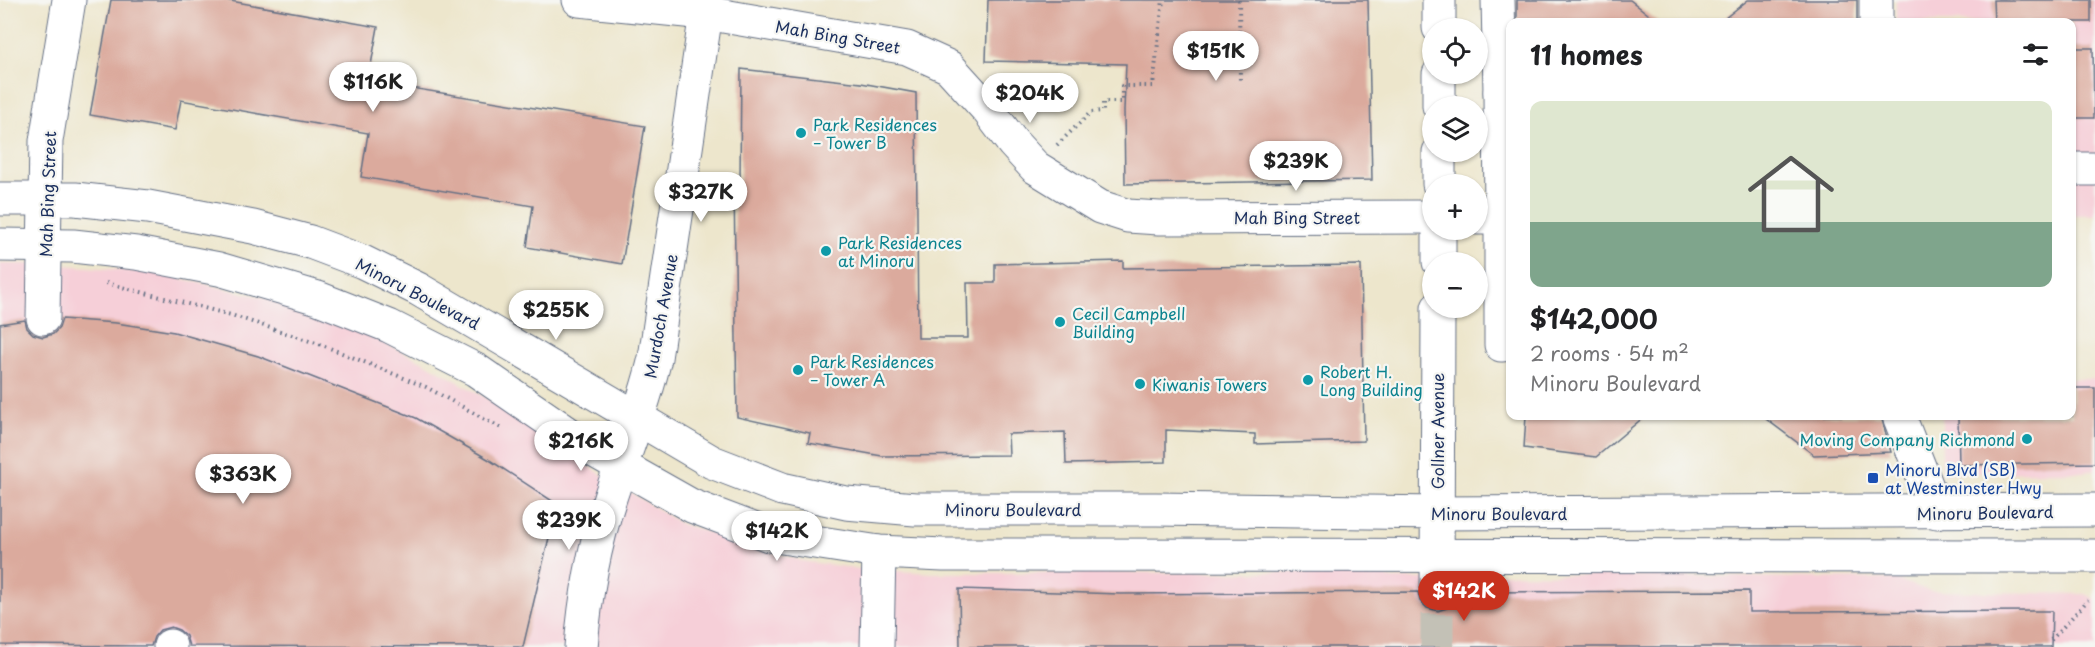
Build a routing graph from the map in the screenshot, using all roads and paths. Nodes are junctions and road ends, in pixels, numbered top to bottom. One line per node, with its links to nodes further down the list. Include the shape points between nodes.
1 (69, 0): 15 (street, Mah Bing Street, via 46,141)
2 (579, 0): 8 (street, Mah Bing Street)
3 (1163, 0): 13 (path, via 1153,86 1122,86 1122,102 1103,102 1103,111 1091,112)
4 (1239, 0): 11 (path)
5 (1439, 0): 9 (street)
6 (1498, 0): 12 (street)
7 (1876, 0): 10 (street)
8 (706, 13): 13 (street, Mah Bing Street, via 907,48 950,68); 24 (street, Murdoch Avenue, via 655,358)
9 (1439, 18)
10 (1876, 18)
11 (1240, 82)
12 (1505, 93): 17 (street)
13 (1035, 167): 16 (street, Mah Bing Street, via 1100,207 1128,216)
14 (0, 199): 15 (street, Minoru Boulevard)
15 (46, 199): 19 (street, Mah Bing Street); 24 (street, Minoru Boulevard, via 148,207 253,227 363,262 418,289)
16 (1422, 217)
17 (1489, 218): 23 (street, via 1502,345)
18 (0, 245): 19 (street)
19 (45, 245): 21 (street, Mah Bing Street); 27 (street, via 136,253 219,269 318,298 389,326 476,370)
20 (102, 282): 26 (path, via 231,315 322,345 426,387)
21 (43, 318)
22 (1438, 318): 30 (street, Gollner Avenue)
23 (1506, 344)
24 (637, 418): 27 (street, Murdoch Avenue); 30 (street, Minoru Boulevard, via 712,462 782,489 846,504 915,509)
25 (1901, 420): 29 (street)
26 (511, 433)
27 (620, 466): 31 (street, via 692,506 769,535); 38 (street, Murdoch Avenue, via 590,572)
28 (2095, 510): 29 (street, Minoru Boulevard)
29 (1937, 512): 30 (street, Minoru Boulevard)
30 (1437, 513): 32 (street, Gollner Avenue)
31 (879, 552): 32 (street); 36 (street)
32 (1437, 554): 33 (street); 34 (street, Gollner Avenue)
33 (2095, 556)
34 (1437, 592)
35 (2088, 600): 37 (path)
36 (877, 636)
37 (2051, 640)
38 (580, 647)

